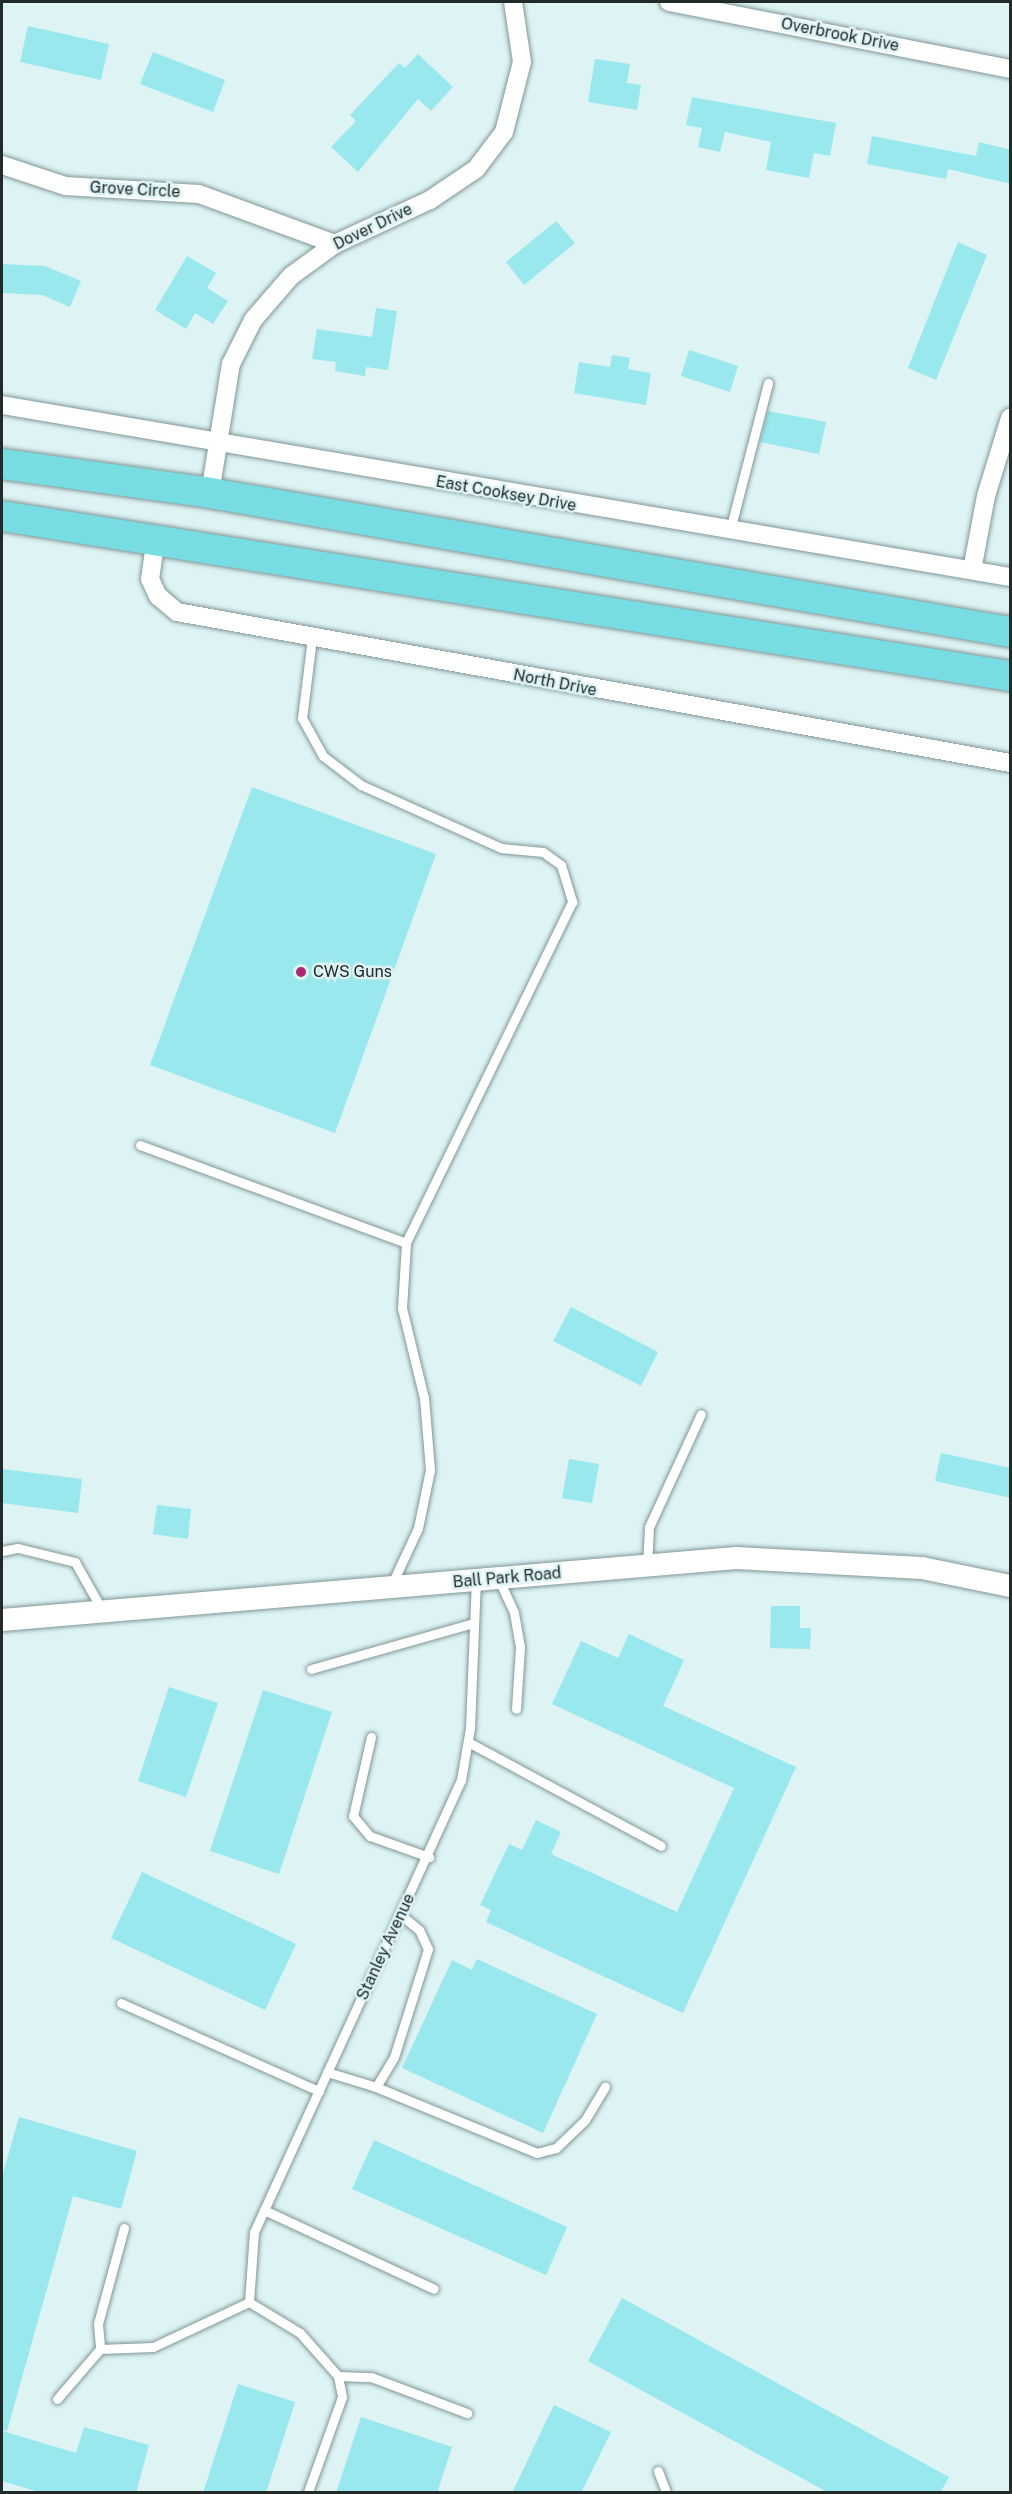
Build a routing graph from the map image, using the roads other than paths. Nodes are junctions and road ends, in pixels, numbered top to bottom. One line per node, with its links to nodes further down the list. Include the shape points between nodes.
1 (513, 2): 5 (street, Dover Drive, via 522,62 504,132 476,169 430,200)
2 (669, 2): 3 (street, Overbrook Drive)
3 (1011, 69)
4 (2, 165): 5 (street, Grove Circle, via 65,186 199,194)
5 (335, 244): 9 (street, Dover Drive, via 291,276 253,320 231,364)
6 (768, 383): 13 (lane)
7 (2, 405): 9 (street, East Cooksey Drive)
8 (1011, 418): 15 (street, via 986,496)
9 (217, 441): 11 (street, Dover Drive); 13 (street, East Cooksey Drive)
10 (2, 464): 11 (highway)
11 (210, 493): 17 (highway)
12 (2, 516): 14 (highway)
13 (730, 530): 15 (street, East Cooksey Drive)
14 (155, 544): 18 (street, North Drive, via 150,579 158,596 177,612); 19 (highway)
15 (972, 570): 16 (street, East Cooksey Drive)
16 (1011, 577)
17 (1011, 632)
18 (312, 638): 20 (street, North Drive); 22 (lane, via 302,718 323,756 361,785 501,848 543,852 561,865 569,879 572,902)
19 (1011, 676)
20 (1011, 763)
21 (140, 1144): 22 (lane)
22 (406, 1243): 28 (lane, via 402,1308 424,1398 430,1470 418,1528)
23 (701, 1414): 25 (lane, via 649,1527)
24 (2, 1551): 29 (lane, via 18,1548 75,1562)
25 (647, 1566): 26 (street, Ball Park Road); 27 (street, Ball Park Road, via 736,1558 826,1561 922,1568)
26 (487, 1579): 28 (street, Ball Park Road); 31 (lane, Stanley Avenue); 33 (lane, via 514,1613 520,1647)
27 (1011, 1586)
28 (390, 1588): 29 (street, Ball Park Road)
29 (105, 1614): 30 (street, Ball Park Road)
30 (2, 1620)
31 (474, 1623): 32 (lane); 35 (lane, Stanley Avenue)
32 (311, 1669)
33 (516, 1709)
34 (371, 1737): 37 (lane, via 353,1816 370,1836)
35 (468, 1742): 36 (lane); 37 (lane, Stanley Avenue, via 461,1780)
36 (661, 1846)
37 (429, 1857): 38 (lane, Stanley Avenue)
38 (401, 1915): 40 (lane, Stanley Avenue); 41 (lane, via 424,1940 426,1969 394,2057)
39 (121, 2004): 43 (lane)
40 (327, 2072): 41 (lane); 43 (lane, Stanley Avenue)
41 (376, 2087): 42 (lane, via 537,2153 556,2148 585,2120)
42 (604, 2087)
43 (319, 2091): 44 (lane, Stanley Avenue)
44 (264, 2210): 46 (lane); 47 (lane, Stanley Avenue, via 254,2232)
45 (124, 2228): 48 (lane, via 98,2324)
46 (434, 2289)
47 (249, 2302): 48 (lane, via 153,2347); 49 (lane, via 300,2333)
48 (100, 2349): 50 (lane)
49 (338, 2376): 51 (lane, via 371,2378); 53 (lane, via 342,2397)
50 (57, 2399)
51 (467, 2413)
52 (658, 2471): 54 (lane)
53 (308, 2493)
54 (666, 2493)

